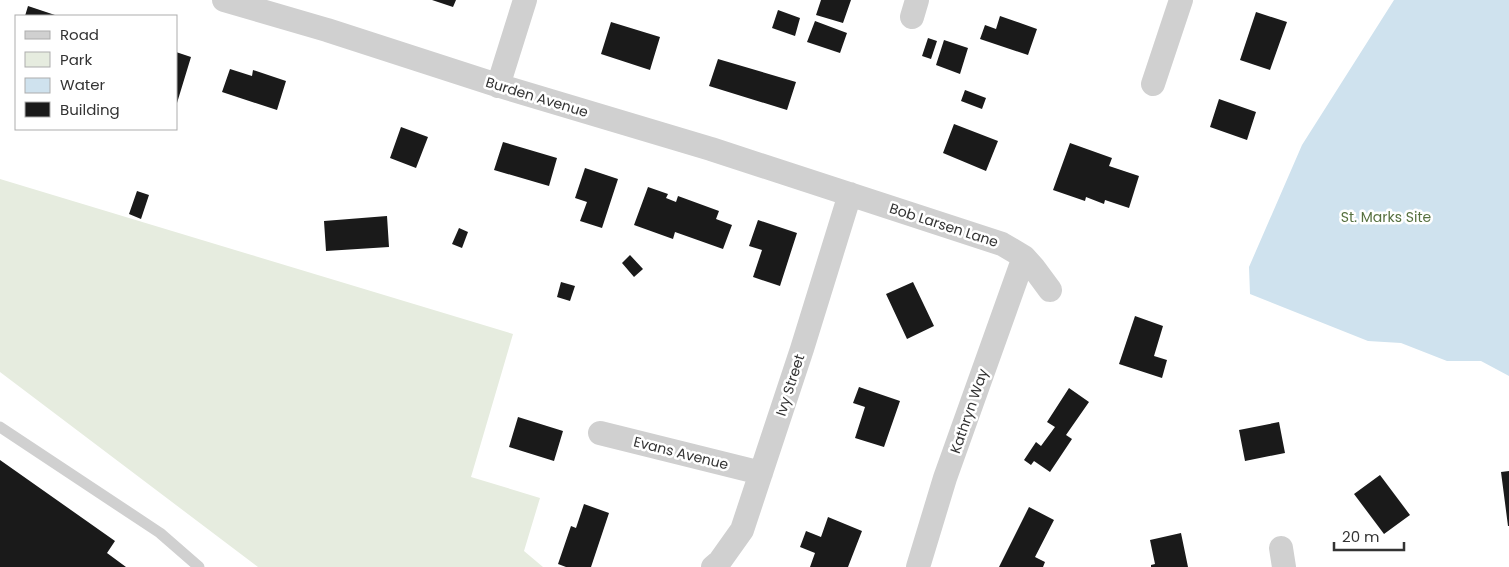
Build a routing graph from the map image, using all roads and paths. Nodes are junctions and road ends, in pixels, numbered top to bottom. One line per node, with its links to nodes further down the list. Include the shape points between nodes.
1 (224, 0): 5 (street, Burden Avenue)
2 (525, 0): 5 (street)
3 (1181, 0): 4 (street)
4 (1153, 84)
5 (498, 86): 6 (street, Burden Avenue)
6 (850, 194): 7 (street, Bob Larsen Lane, via 1002,244); 11 (street, Ivy Street)
7 (1024, 257): 8 (street, Bob Larsen Lane); 14 (street, Kathryn Way, via 945,478)
8 (1050, 290)
9 (0, 428): 12 (lane, via 160,533)
10 (600, 433): 11 (street, Evans Avenue)
11 (761, 473): 13 (street, Ivy Street, via 742,530)
12 (199, 567)
13 (713, 567)
14 (918, 567)

